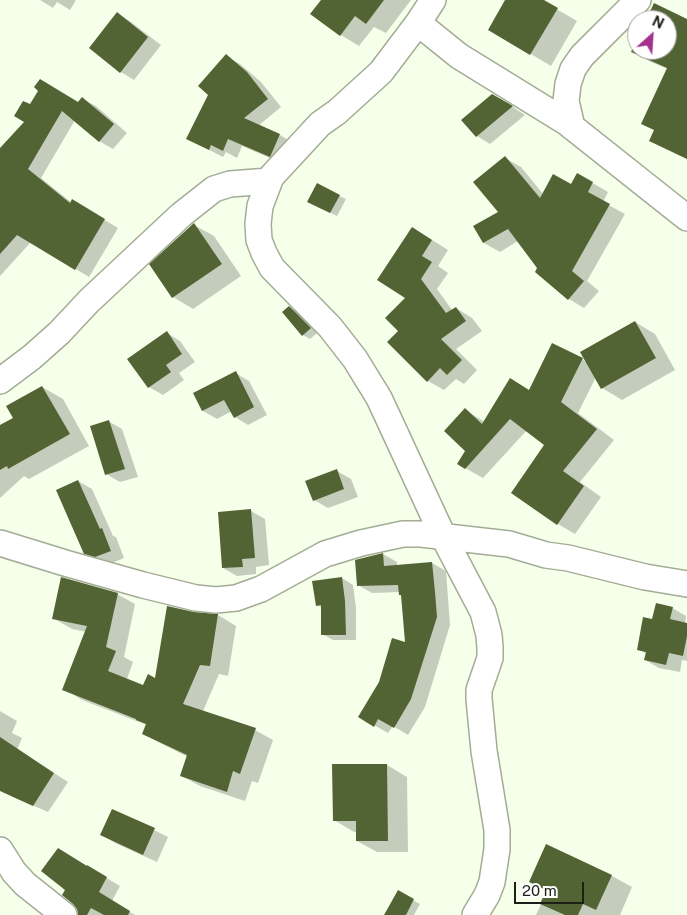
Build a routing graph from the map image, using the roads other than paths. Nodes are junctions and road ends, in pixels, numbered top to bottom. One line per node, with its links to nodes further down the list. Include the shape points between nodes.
1 (433, 0): 3 (street)
2 (638, 0): 4 (street, via 573,69 566,101)
3 (418, 23): 4 (street, via 459,56); 5 (street, via 381,72 320,124)
4 (572, 127): 6 (street)
5 (269, 182): 7 (street, via 214,188 89,301 59,333); 8 (street, via 260,206 258,224 264,253 272,268 355,359 379,398)
6 (687, 218)
7 (0, 381)
8 (443, 536): 9 (street, via 403,534 361,543 325,554 261,589 236,598 216,600 143,585); 10 (street, via 509,544 546,555); 13 (street, via 483,612 489,635 490,658 479,690 497,849 492,882)
9 (0, 543)
10 (687, 584)
11 (0, 850): 12 (street, via 25,884)
12 (64, 915)
13 (475, 915)

